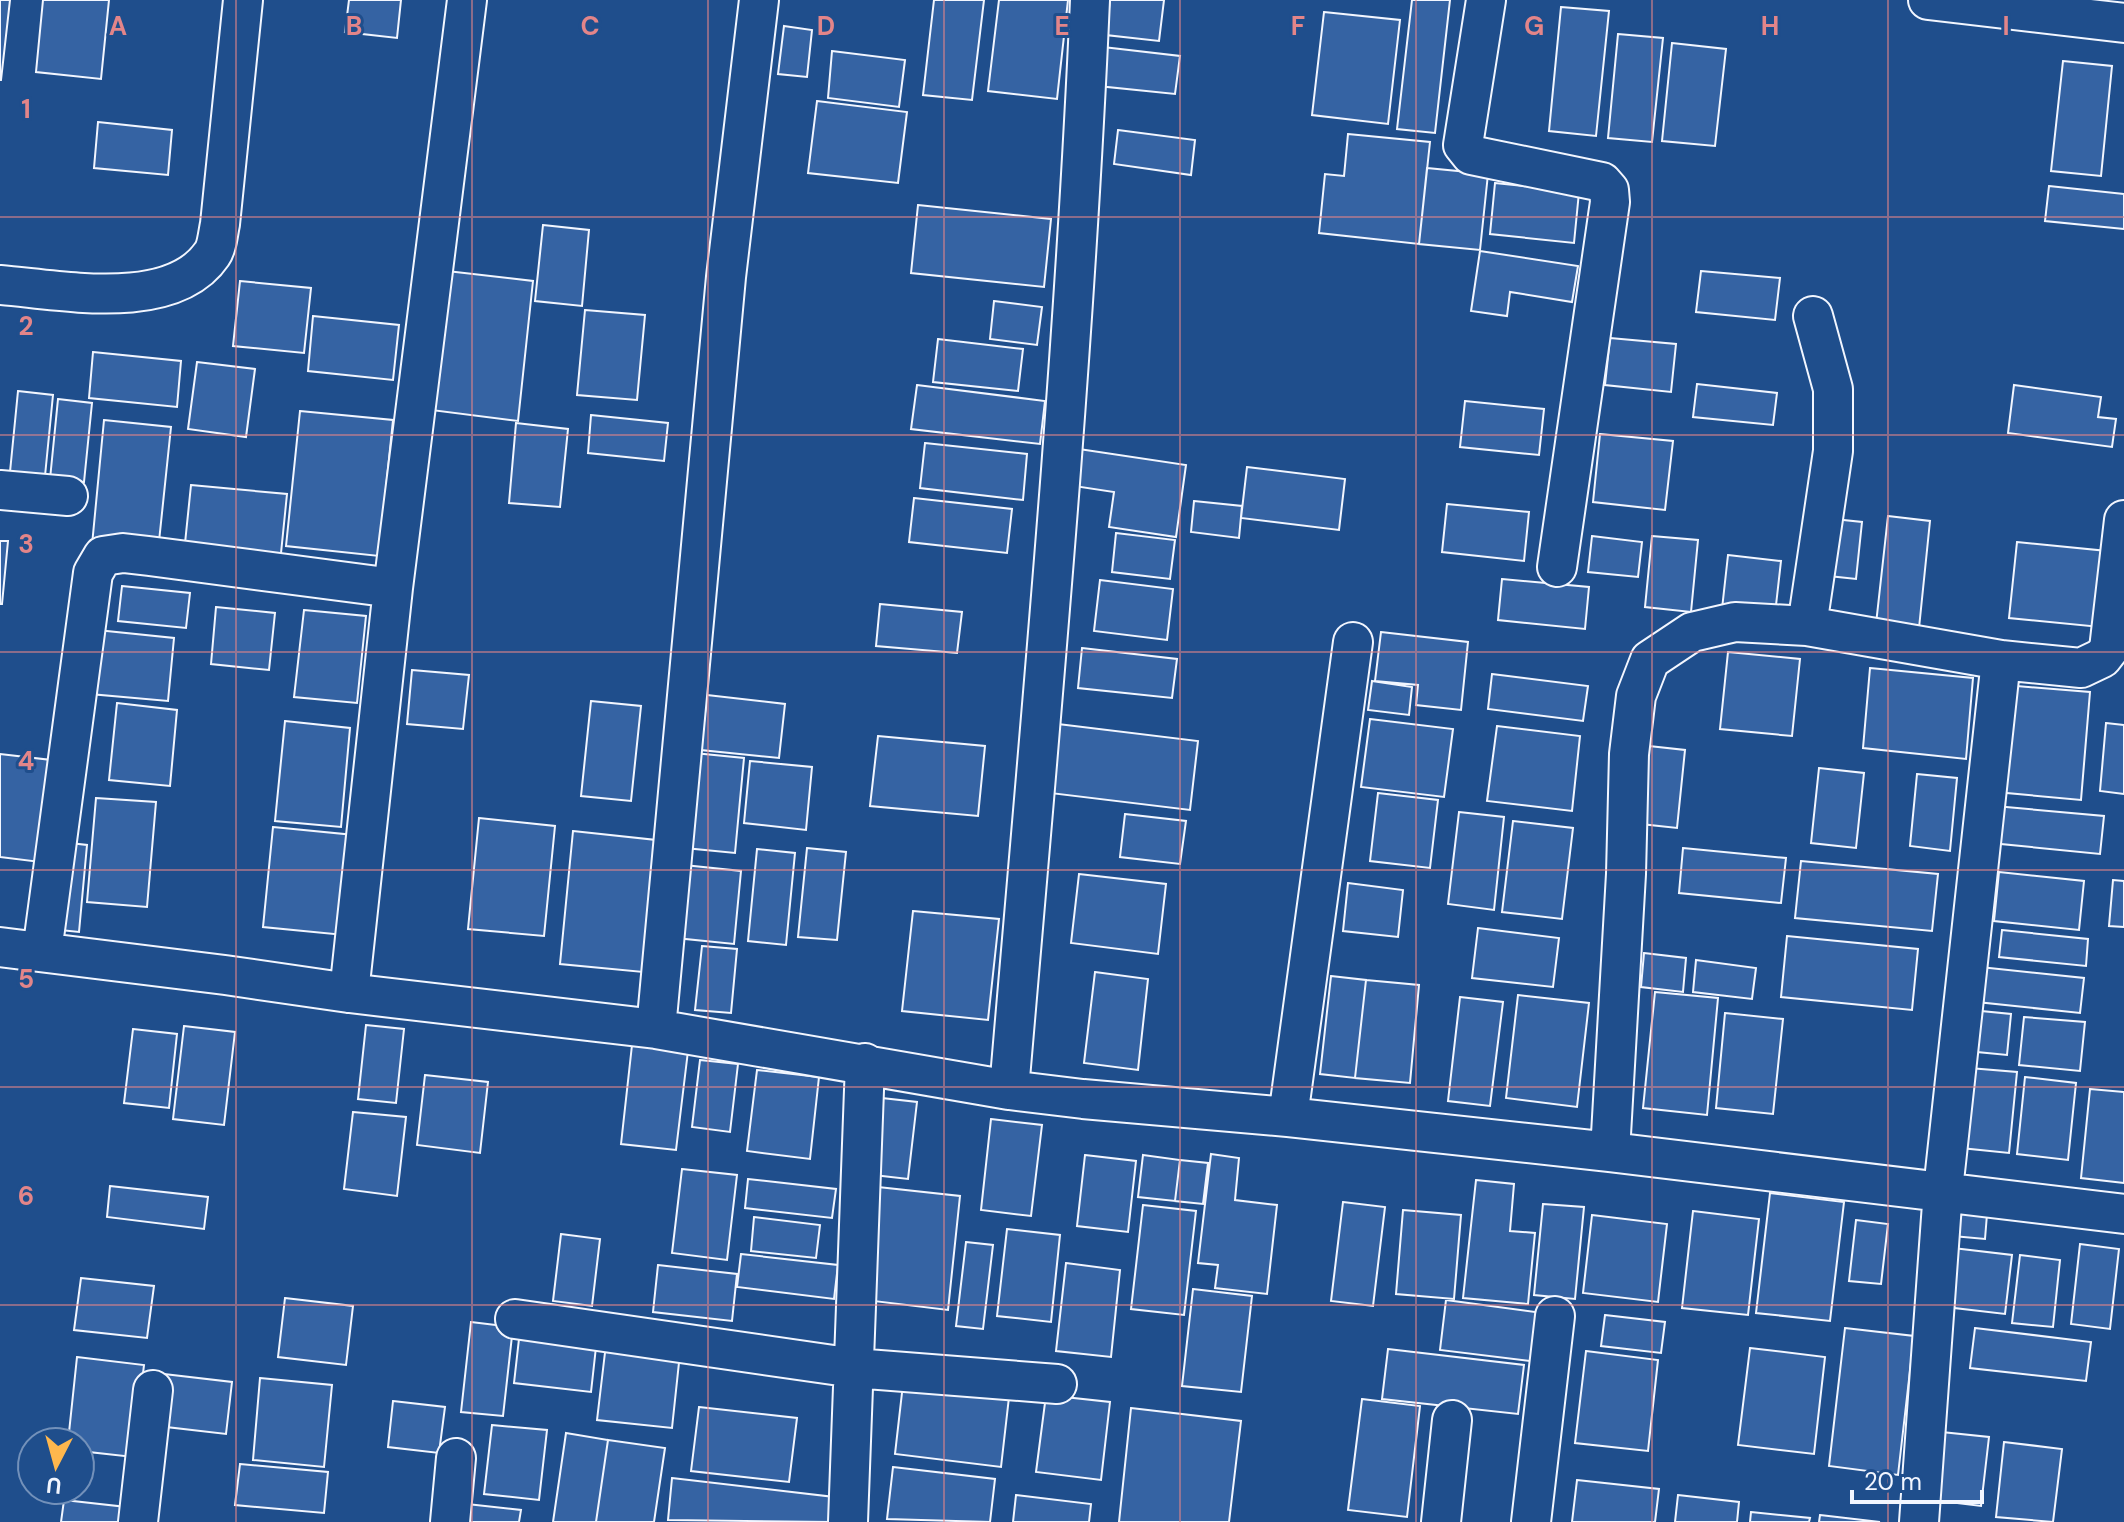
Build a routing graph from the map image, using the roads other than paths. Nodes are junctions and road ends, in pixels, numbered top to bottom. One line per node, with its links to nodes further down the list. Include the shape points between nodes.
1 (243, 0): 8 (street, via 214,253 188,277 152,292)
2 (467, 0): 14 (street)
3 (759, 0): 21 (street, via 726,277)
4 (1090, 0): 23 (street, via 1055,548)
5 (1486, 0): 13 (street, via 1463,145 1471,155 1602,182 1609,190)
6 (1928, 0): 7 (street)
7 (2124, 23)
8 (0, 285)
9 (1813, 316): 15 (street, via 1833,389 1833,451)
10 (0, 490): 11 (street)
11 (68, 496)
12 (2124, 520): 17 (street, via 2109,649 2102,658 2081,668)
13 (1557, 567)
14 (393, 588): 19 (street, via 123,553 103,556 93,573); 20 (street)
15 (1807, 626): 17 (street); 25 (street, via 1735,622 1692,632 1650,660 1636,696)
16 (1353, 642): 24 (street)
17 (2001, 660): 26 (street)
18 (0, 947): 19 (street)
19 (42, 952): 20 (street)
20 (349, 993): 21 (street)
21 (656, 1029): 22 (street)
22 (865, 1063): 23 (street); 30 (street)
23 (1009, 1090): 24 (street)
24 (1288, 1117): 25 (street)
25 (1610, 1152): 26 (street)
26 (1943, 1190): 27 (street); 40 (street)
27 (2124, 1214)
28 (1555, 1316): 39 (street)
29 (515, 1319): 30 (street)
30 (854, 1368): 31 (street); 37 (street)
31 (1057, 1384)
32 (153, 1390): 35 (street)
33 (1452, 1420): 38 (street)
34 (456, 1458): 36 (street)
35 (138, 1522)
36 (450, 1522)
37 (848, 1522)
38 (1441, 1522)
39 (1531, 1522)
40 (1919, 1522)

